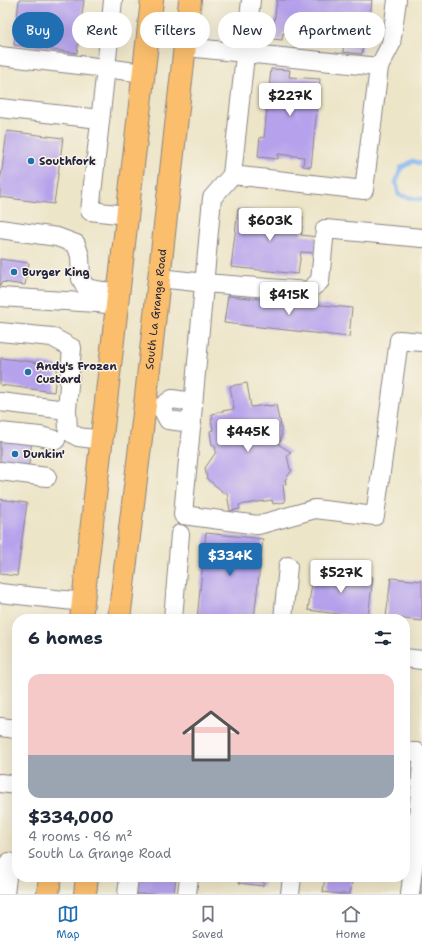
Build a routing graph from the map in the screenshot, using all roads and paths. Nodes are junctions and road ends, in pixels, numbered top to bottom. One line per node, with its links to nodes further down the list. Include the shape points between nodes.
1 (113, 0): 12 (street)
2 (152, 0): 13 (highway)
3 (190, 0): 6 (highway, South La Grange Road)
4 (251, 0): 9 (street)
5 (397, 0): 11 (street, via 391,44)
6 (189, 12)
7 (186, 48): 20 (highway, South La Grange Road)
8 (196, 48): 9 (street)
9 (245, 53): 11 (street); 16 (street)
10 (0, 56): 12 (street)
11 (379, 67): 16 (street, via 364,190)
12 (106, 68): 13 (street); 15 (street)
13 (143, 73): 17 (highway)
14 (0, 108): 15 (street)
15 (100, 119): 17 (street, via 90,211)
16 (232, 175): 21 (street, via 212,198)
17 (127, 215): 25 (highway)
18 (0, 229): 25 (street, via 57,237 76,244 80,256 81,279 86,288 103,291)
19 (422, 238): 21 (street, via 325,229 320,281 308,291)
20 (159, 278): 21 (street); 32 (highway, South La Grange Road)
21 (205, 283): 30 (street)
22 (0, 291): 24 (street, via 21,293)
23 (0, 297): 24 (street)
24 (33, 299): 25 (street, via 97,302)
25 (118, 299): 37 (highway)
26 (0, 332): 33 (street, via 52,337 72,348)
27 (422, 342): 34 (street, via 399,340 375,516 315,509 258,525 183,515)
28 (0, 394): 31 (street, via 33,400)
29 (0, 402): 31 (street)
30 (194, 402): 32 (street, via 172,399); 34 (street)
31 (40, 406): 33 (street)
32 (153, 406): 34 (street, via 168,420); 44 (highway, South La Grange Road)
33 (68, 410): 37 (street, via 68,431 78,437)
34 (192, 422)
35 (0, 432): 36 (street)
36 (56, 440)
37 (102, 440): 43 (highway)
38 (0, 471): 39 (street)
39 (47, 477)
40 (180, 534): 45 (street)
41 (288, 566): 46 (street)
42 (0, 593): 43 (street)
43 (82, 610)
44 (120, 614)
45 (173, 614)
46 (283, 614)
47 (410, 659): 48 (street)
48 (422, 660)
49 (0, 727): 50 (street)
50 (12, 728)
51 (410, 752): 52 (street, via 418,752)
52 (422, 757)
53 (422, 762): 66 (street)
54 (9, 862): 60 (street)
55 (49, 882): 61 (highway)
56 (86, 882): 62 (highway)
57 (128, 882): 63 (street)
58 (188, 882): 64 (street)
59 (291, 882): 65 (street)
60 (5, 894)
61 (48, 894)
62 (85, 894)
63 (126, 894)
64 (187, 894)
65 (290, 894)
66 (410, 894)

